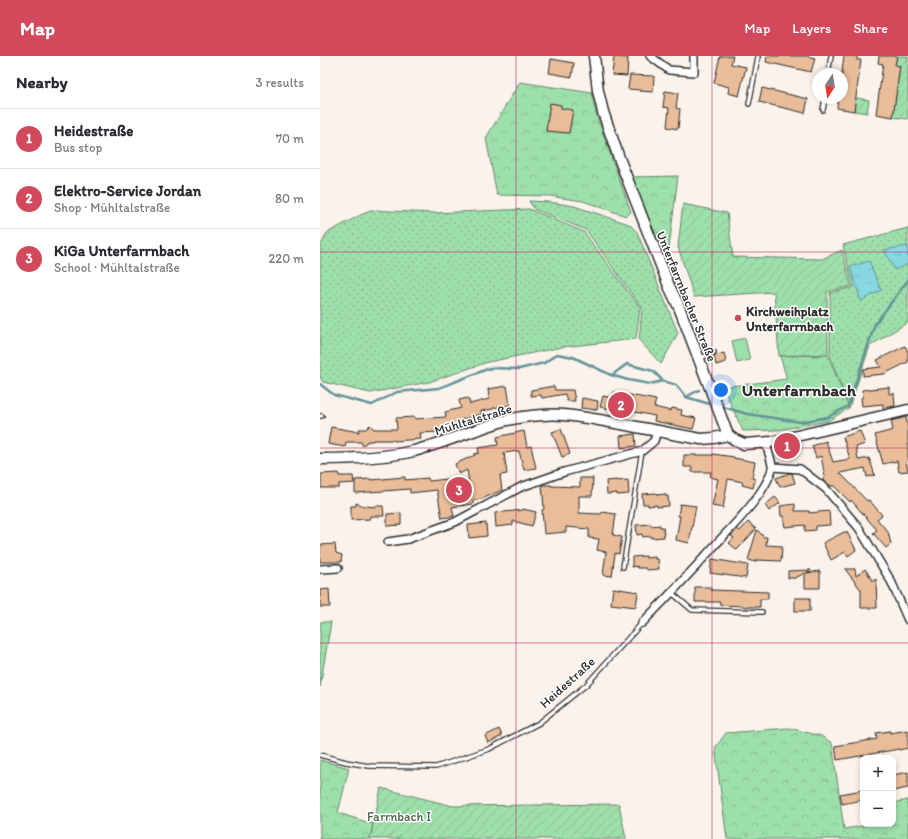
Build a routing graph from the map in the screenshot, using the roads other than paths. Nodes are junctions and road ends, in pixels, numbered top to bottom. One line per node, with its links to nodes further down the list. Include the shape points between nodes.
1 (594, 56): 11 (street, Unterfarrnbacher Straße, via 603,112)
2 (650, 56): 3 (street, via 669,70 694,72)
3 (694, 56)
4 (757, 56): 7 (lane)
5 (831, 56): 6 (lane)
6 (829, 68)
7 (749, 104)
8 (824, 104): 9 (lane)
9 (823, 110)
10 (714, 352): 11 (lane)
11 (698, 359): 14 (street, Unterfarrnbacher Straße)
12 (908, 410): 15 (street)
13 (657, 431): 14 (street, Mühltalstraße, via 701,439); 16 (street, via 654,441); 17 (street, Mühltalstraße, via 557,414 543,415 501,422 412,451 369,458)
14 (728, 435): 15 (street, via 744,444)
15 (766, 443): 18 (street)
16 (642, 451): 19 (street, via 564,472 521,487 455,522 408,539); 20 (lane)
17 (320, 459)
18 (773, 467): 23 (street, Heidestraße, via 761,491 747,510); 25 (street, via 800,469 826,490 859,528 892,581)
19 (388, 542)
20 (623, 567)
21 (338, 568): 22 (street)
22 (320, 569)
23 (672, 593): 24 (lane, via 692,610); 26 (street, Heidestraße)
24 (762, 612)
25 (908, 620)
26 (642, 623): 27 (lane, Heidestraße, via 586,685 539,723 489,749 436,767 369,766)
27 (320, 755)

